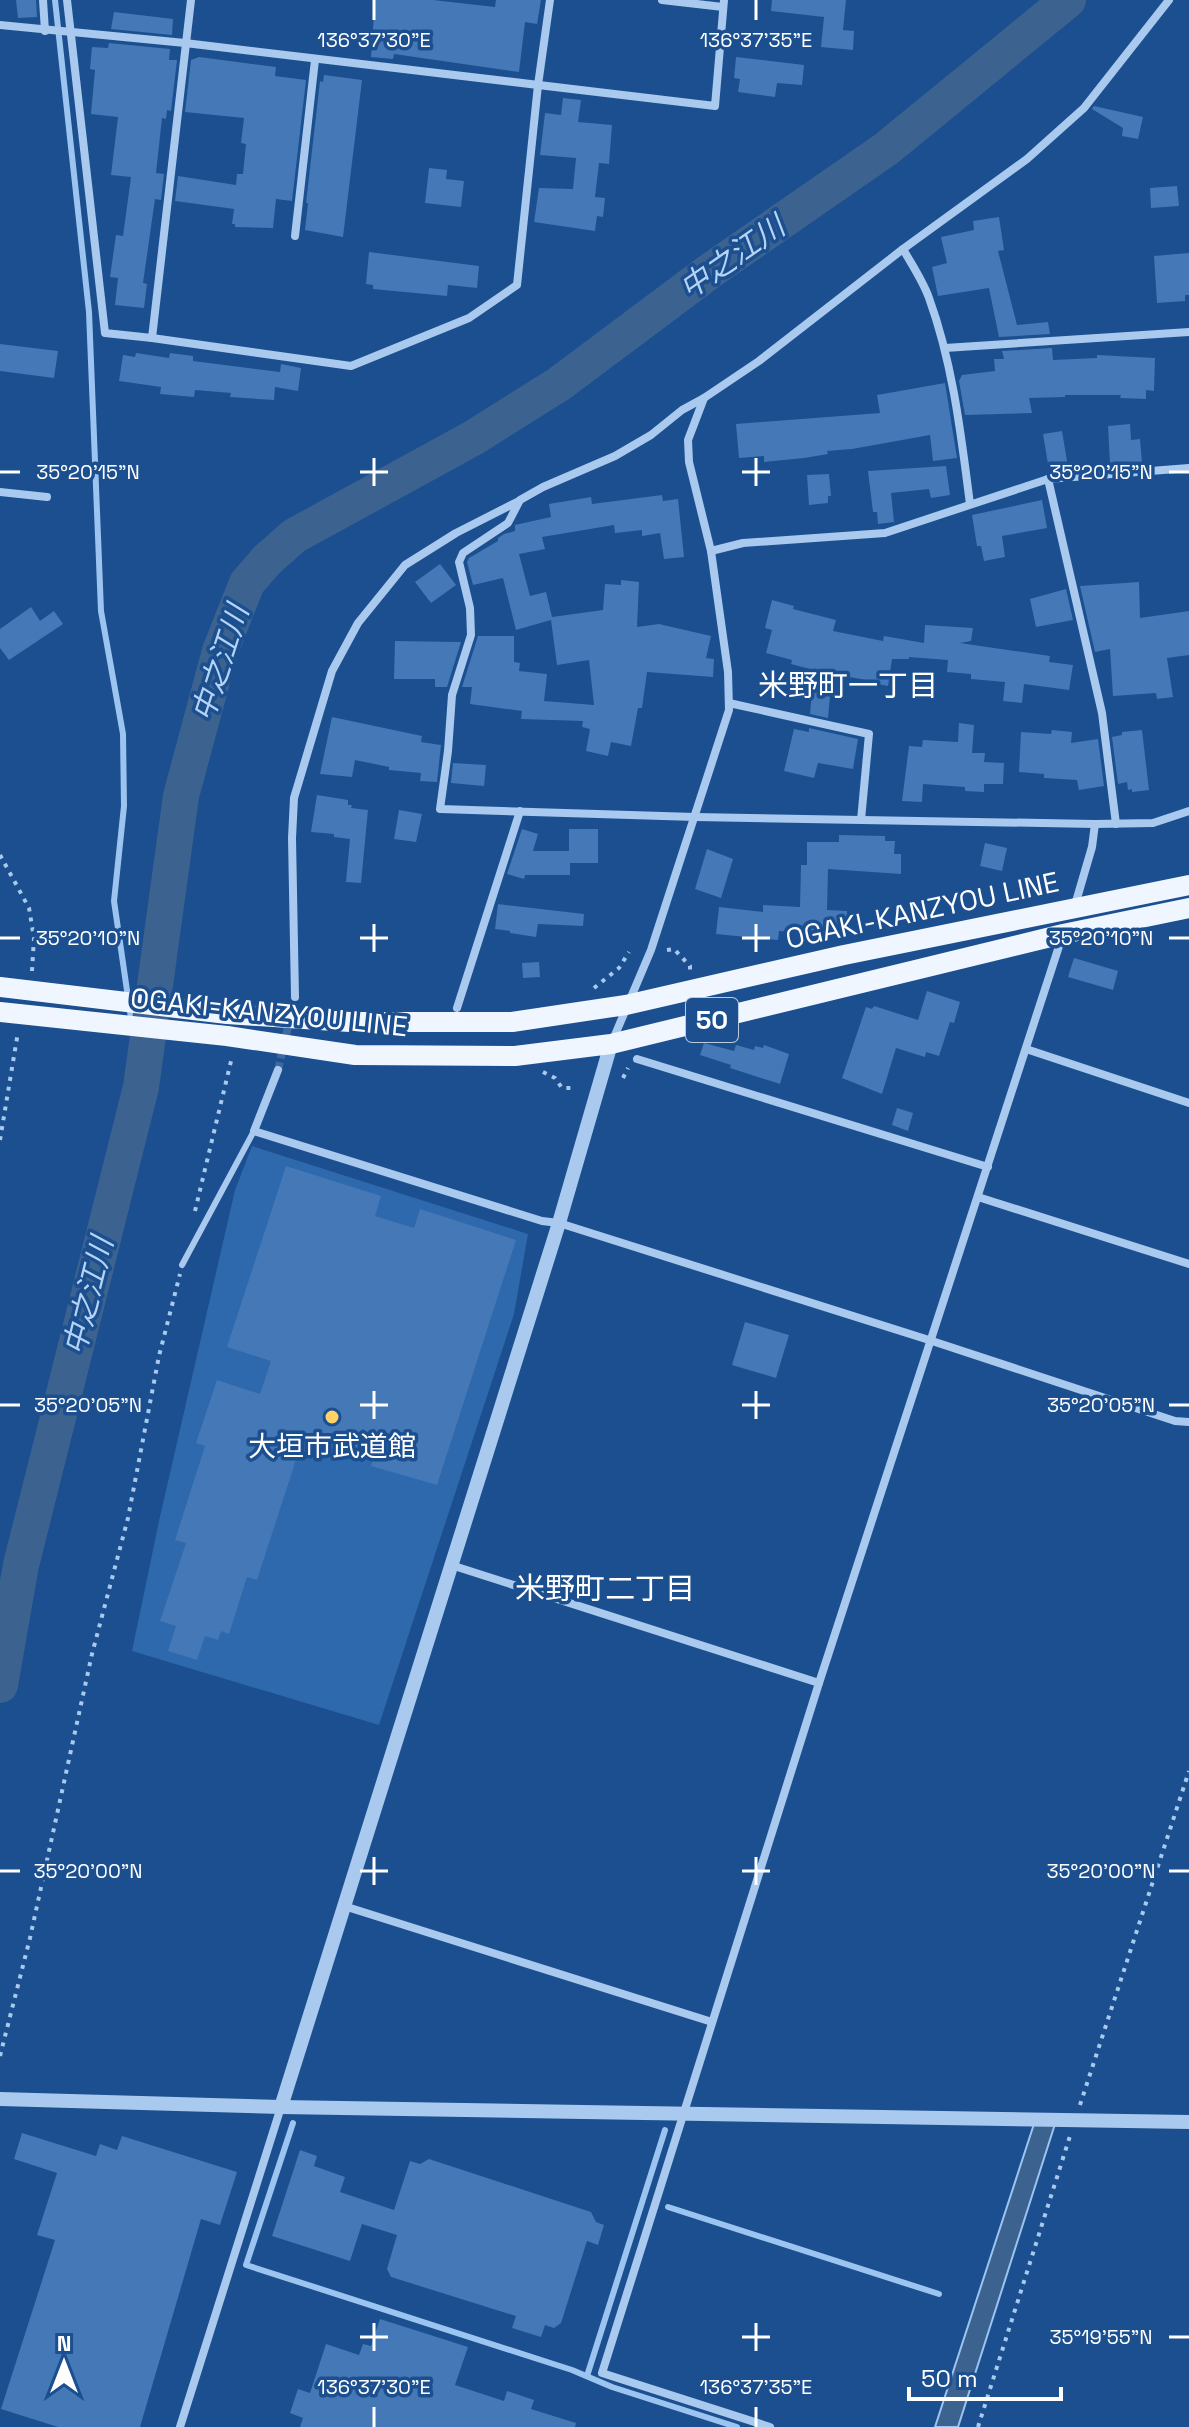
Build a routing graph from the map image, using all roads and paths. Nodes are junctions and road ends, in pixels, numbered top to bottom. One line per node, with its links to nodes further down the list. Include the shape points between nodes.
1 (43, 0): 9 (street)
2 (67, 0): 10 (street)
3 (191, 0): 11 (street)
4 (550, 0): 13 (street)
5 (662, 0): 7 (street)
6 (1169, 0): 15 (street, via 1084,108 1027,159)
7 (723, 3): 13 (street, via 715,106)
8 (0, 25): 9 (street)
9 (48, 31): 10 (street)
10 (69, 31): 11 (street); 17 (street, via 105,333)
11 (185, 43): 12 (street); 17 (street)
12 (315, 60): 13 (street); 14 (street)
13 (538, 85): 17 (street, via 517,285 469,318 351,366)
14 (295, 236)
15 (903, 249): 18 (street, via 928,295); 19 (street)
16 (1189, 332): 18 (street)
17 (152, 338)
18 (945, 348): 25 (street)
19 (704, 398): 24 (street, via 615,456); 26 (street, via 688,440 689,462)
20 (1189, 468): 21 (street)
21 (1048, 479): 25 (street); 33 (street, via 1102,713)
22 (0, 492): 23 (street)
23 (47, 497)
24 (520, 500): 28 (street, via 508,523 463,553 459,562 471,635 452,695 440,809); 45 (street, via 405,565 358,623 332,671 294,798)
25 (970, 504): 26 (street, via 885,533 743,543)
26 (711, 551): 27 (street)
27 (729, 703): 30 (street); 31 (street, via 869,734)
28 (520, 811): 30 (street); 47 (street)
29 (1189, 811): 33 (street, via 1153,823)
30 (695, 817): 31 (street); 46 (street, via 651,950)
31 (861, 820): 32 (street)
32 (1095, 824): 33 (street); 36 (street)
33 (1116, 824)
34 (0, 855): 41 (path, via 29,908)
35 (1189, 885): 36 (main road, OGAKI-KANZYOU LINE / 50)
36 (1075, 906): 46 (main road, OGAKI-KANZYOU LINE / 50)
37 (1189, 908): 38 (main road, OGAKI-KANZYOU LINE / 50)
38 (1063, 934): 50 (main road, OGAKI-KANZYOU LINE / 50); 52 (street)
39 (667, 950): 42 (path, via 674,949 690,966)
40 (629, 952): 44 (path, via 619,968)
41 (32, 974)
42 (690, 974)
43 (0, 987): 46 (main road, OGAKI-KANZYOU LINE / 50, via 227,1014 350,1022 512,1022)
44 (583, 991)
45 (295, 997)
46 (626, 1005): 50 (street)
47 (457, 1008)
48 (0, 1012): 51 (main road, OGAKI-KANZYOU LINE / 50)
49 (19, 1030): 57 (path)
50 (611, 1044): 51 (main road, OGAKI-KANZYOU LINE / 50, via 515,1056 355,1055); 61 (street)
51 (229, 1045): 60 (path)
52 (1026, 1049): 55 (street); 58 (street)
53 (637, 1059): 58 (street)
54 (278, 1070): 56 (street)
55 (1189, 1103)
56 (254, 1131): 61 (street); 63 (lane)
57 (0, 1140)
58 (988, 1167): 59 (street)
59 (978, 1197): 62 (street); 64 (street)
60 (192, 1221)
61 (559, 1223): 64 (street); 66 (street)
62 (1189, 1264)
63 (182, 1265): 71 (path, via 128,1518)
64 (929, 1340): 65 (street); 67 (street)
65 (1189, 1422)
66 (451, 1565): 67 (street); 69 (street)
67 (819, 1683): 70 (street)
68 (1189, 1771): 75 (path)
69 (344, 1906): 70 (street); 73 (street)
70 (712, 2022): 74 (street)
71 (0, 2056)
72 (0, 2099): 73 (street)
73 (281, 2107): 74 (street); 77 (street)
74 (683, 2114): 75 (street); 78 (street, via 602,2373)
75 (1071, 2120): 76 (street); 79 (path)
76 (1189, 2122)
77 (180, 2427)
78 (770, 2427)
79 (978, 2427)

